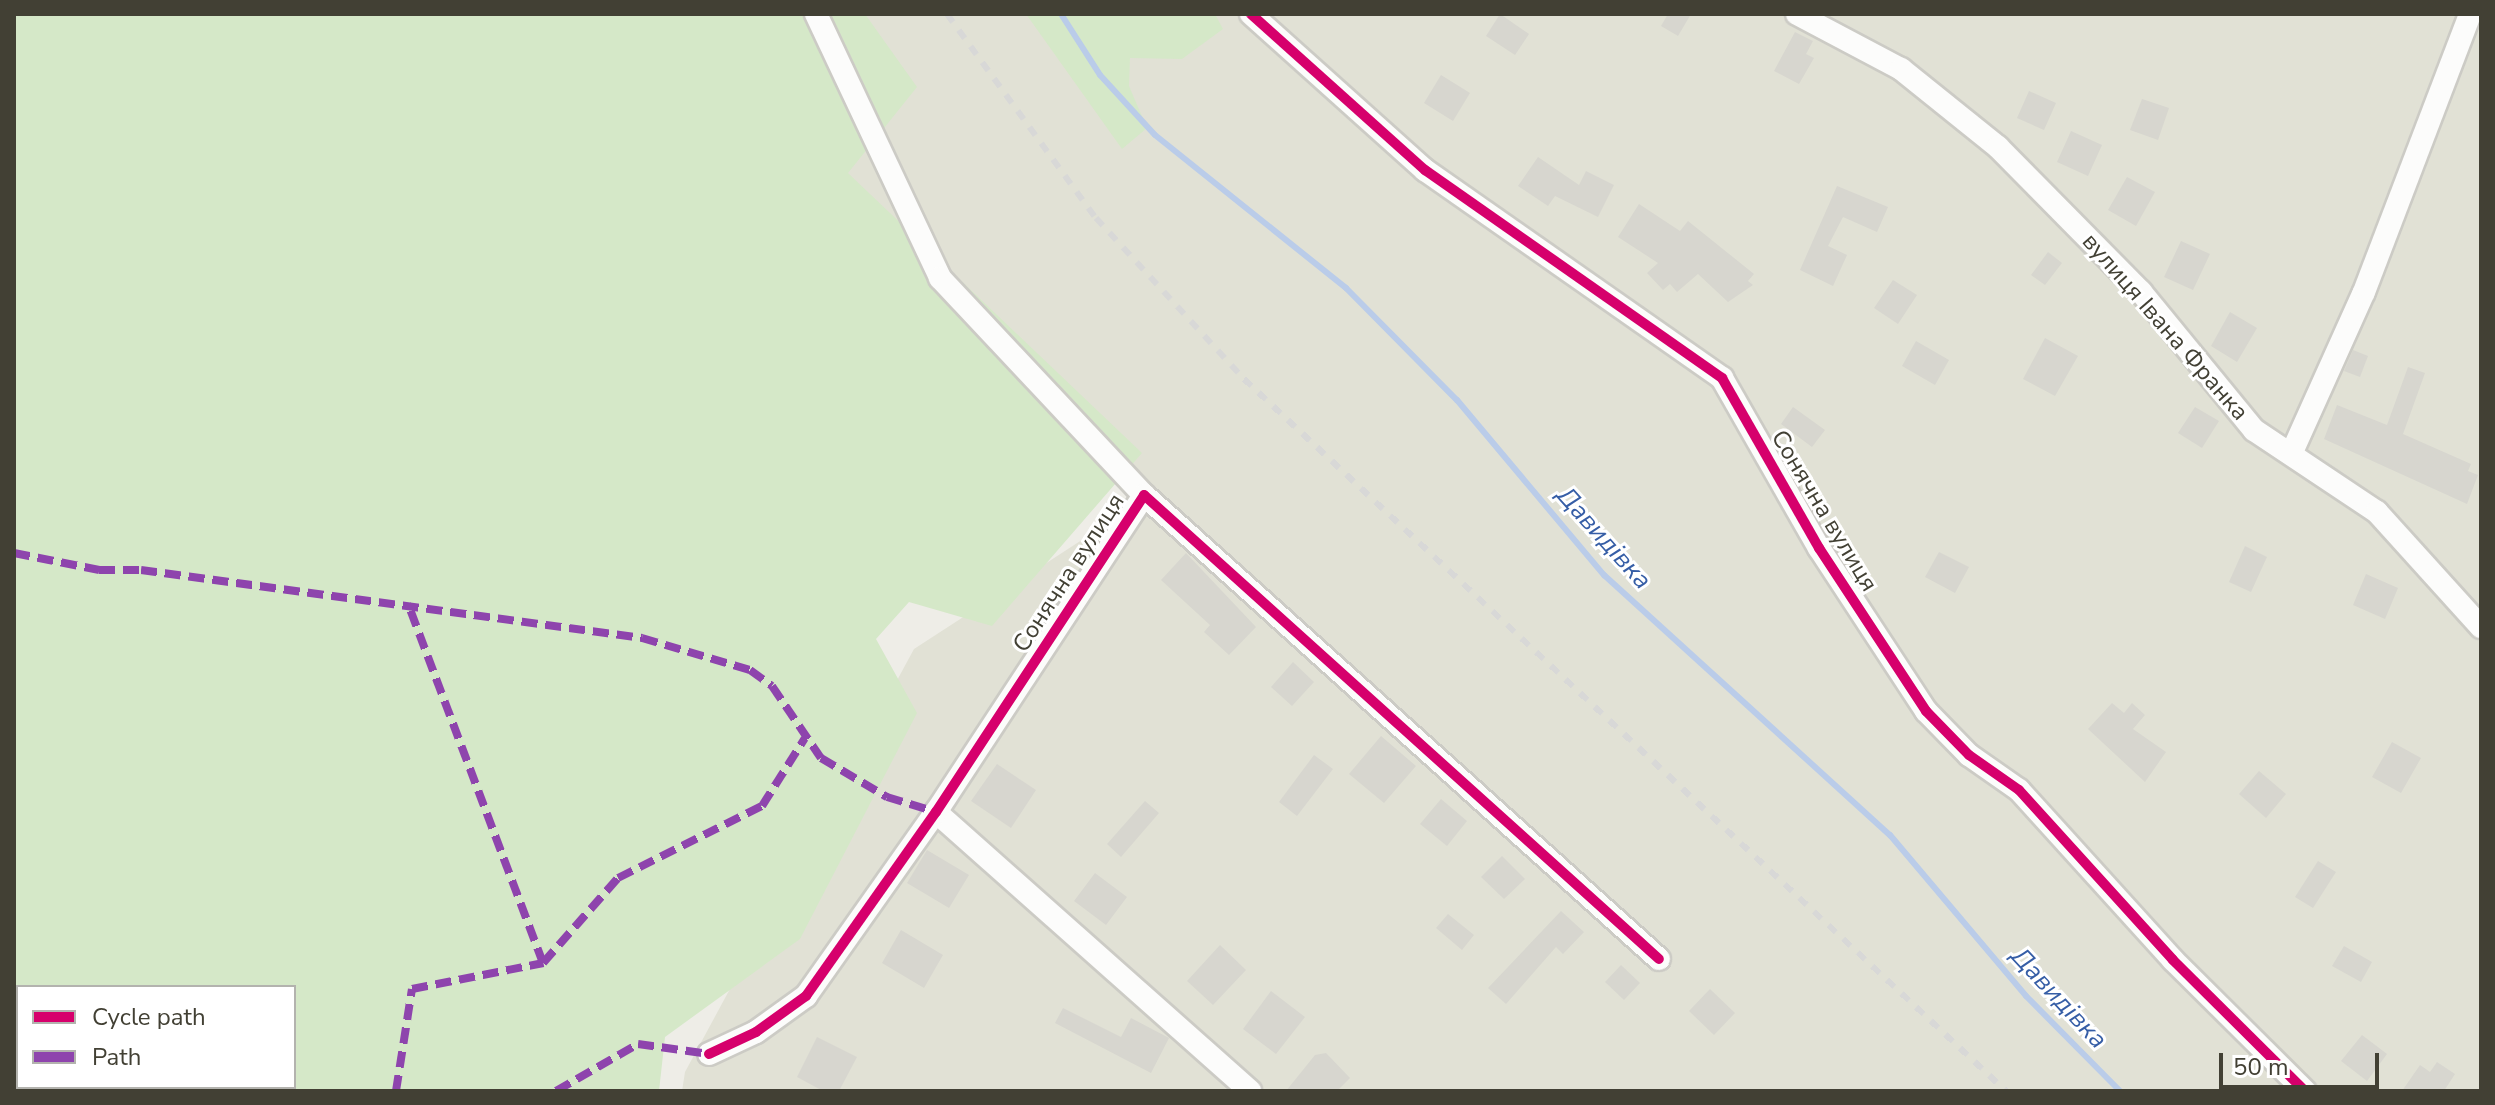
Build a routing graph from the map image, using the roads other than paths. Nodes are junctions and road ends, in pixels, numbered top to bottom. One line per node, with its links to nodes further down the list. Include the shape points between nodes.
1 (816, 14): 6 (street, via 940,278)
2 (1251, 14): 12 (street, Сонячна вулиця, via 1425,170 1722,378 1819,548 1926,711 1969,755 2019,790 2173,960)
3 (1797, 14): 5 (street, вулиця Івана Франка, via 1901,69 1998,147 2141,292 2254,430)
4 (2470, 14): 5 (street, via 2364,292)
5 (2292, 452): 7 (street, вулиця Івана Франка, via 2377,512)
6 (1144, 495): 8 (street, Сонячна вулиця); 9 (street, Сонячна вулиця)
7 (2481, 627)
8 (936, 812): 10 (street, Сонячна вулиця, via 806,996 756,1032); 11 (street)
9 (1659, 959)
10 (709, 1054)
11 (1236, 1086)
12 (2305, 1091)

